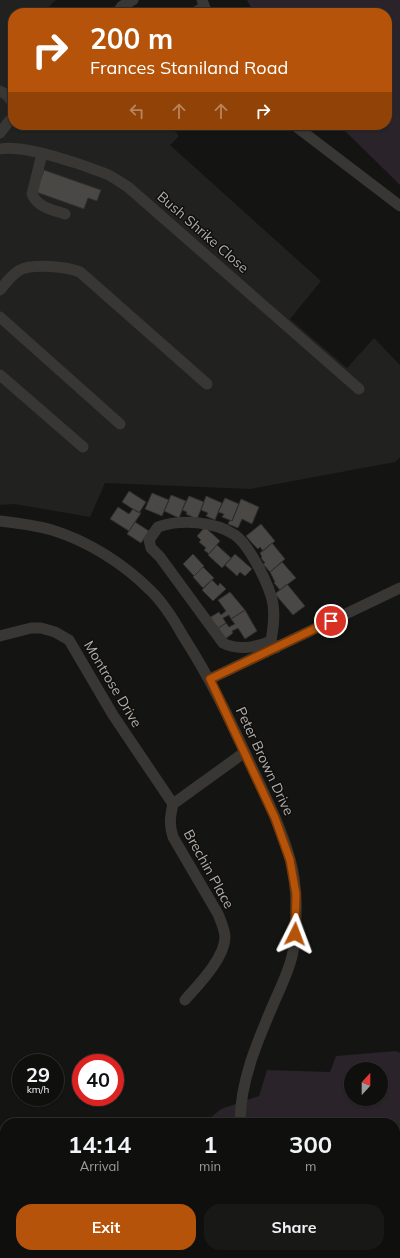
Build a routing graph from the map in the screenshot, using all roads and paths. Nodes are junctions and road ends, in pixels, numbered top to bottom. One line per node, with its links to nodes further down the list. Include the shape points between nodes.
1 (133, 0): 2 (street)
2 (121, 8)
3 (8, 123): 5 (street)
4 (301, 130): 8 (street)
5 (0, 133)
6 (0, 149): 7 (street, Bush Shrike Close, via 20,148)
7 (42, 154): 9 (street, via 32,194 38,203); 14 (street, Bush Shrike Close, via 105,173 128,187)
8 (400, 206)
9 (65, 214)
10 (0, 290): 13 (street, via 14,274 28,267 65,268 80,272)
11 (0, 317): 15 (street)
12 (0, 375): 16 (street)
13 (207, 384)
14 (359, 389)
15 (120, 424)
16 (83, 446)
17 (0, 521): 21 (street, Peter Brown Drive, via 52,530 102,554 127,570 151,591 171,616)
18 (400, 588): 20 (street)
19 (0, 636): 23 (street, Montrose Drive, via 41,628 69,640 113,715)
20 (274, 645): 20 (street, via 273,604 266,584 249,552 235,535 219,528 193,523 180,522 158,527 150,540 151,548 223,643 228,646 244,647); 21 (street)
21 (210, 679): 22 (street, Peter Brown Drive)
22 (245, 752): 23 (street); 25 (street, Peter Brown Drive, via 275,818 290,860 296,894 296,914 294,947 285,977 248,1067)
23 (173, 804): 24 (street, Brechin Place, via 169,820 174,837 218,914 225,938 223,948 213,965)
24 (185, 1000)
25 (240, 1118)

